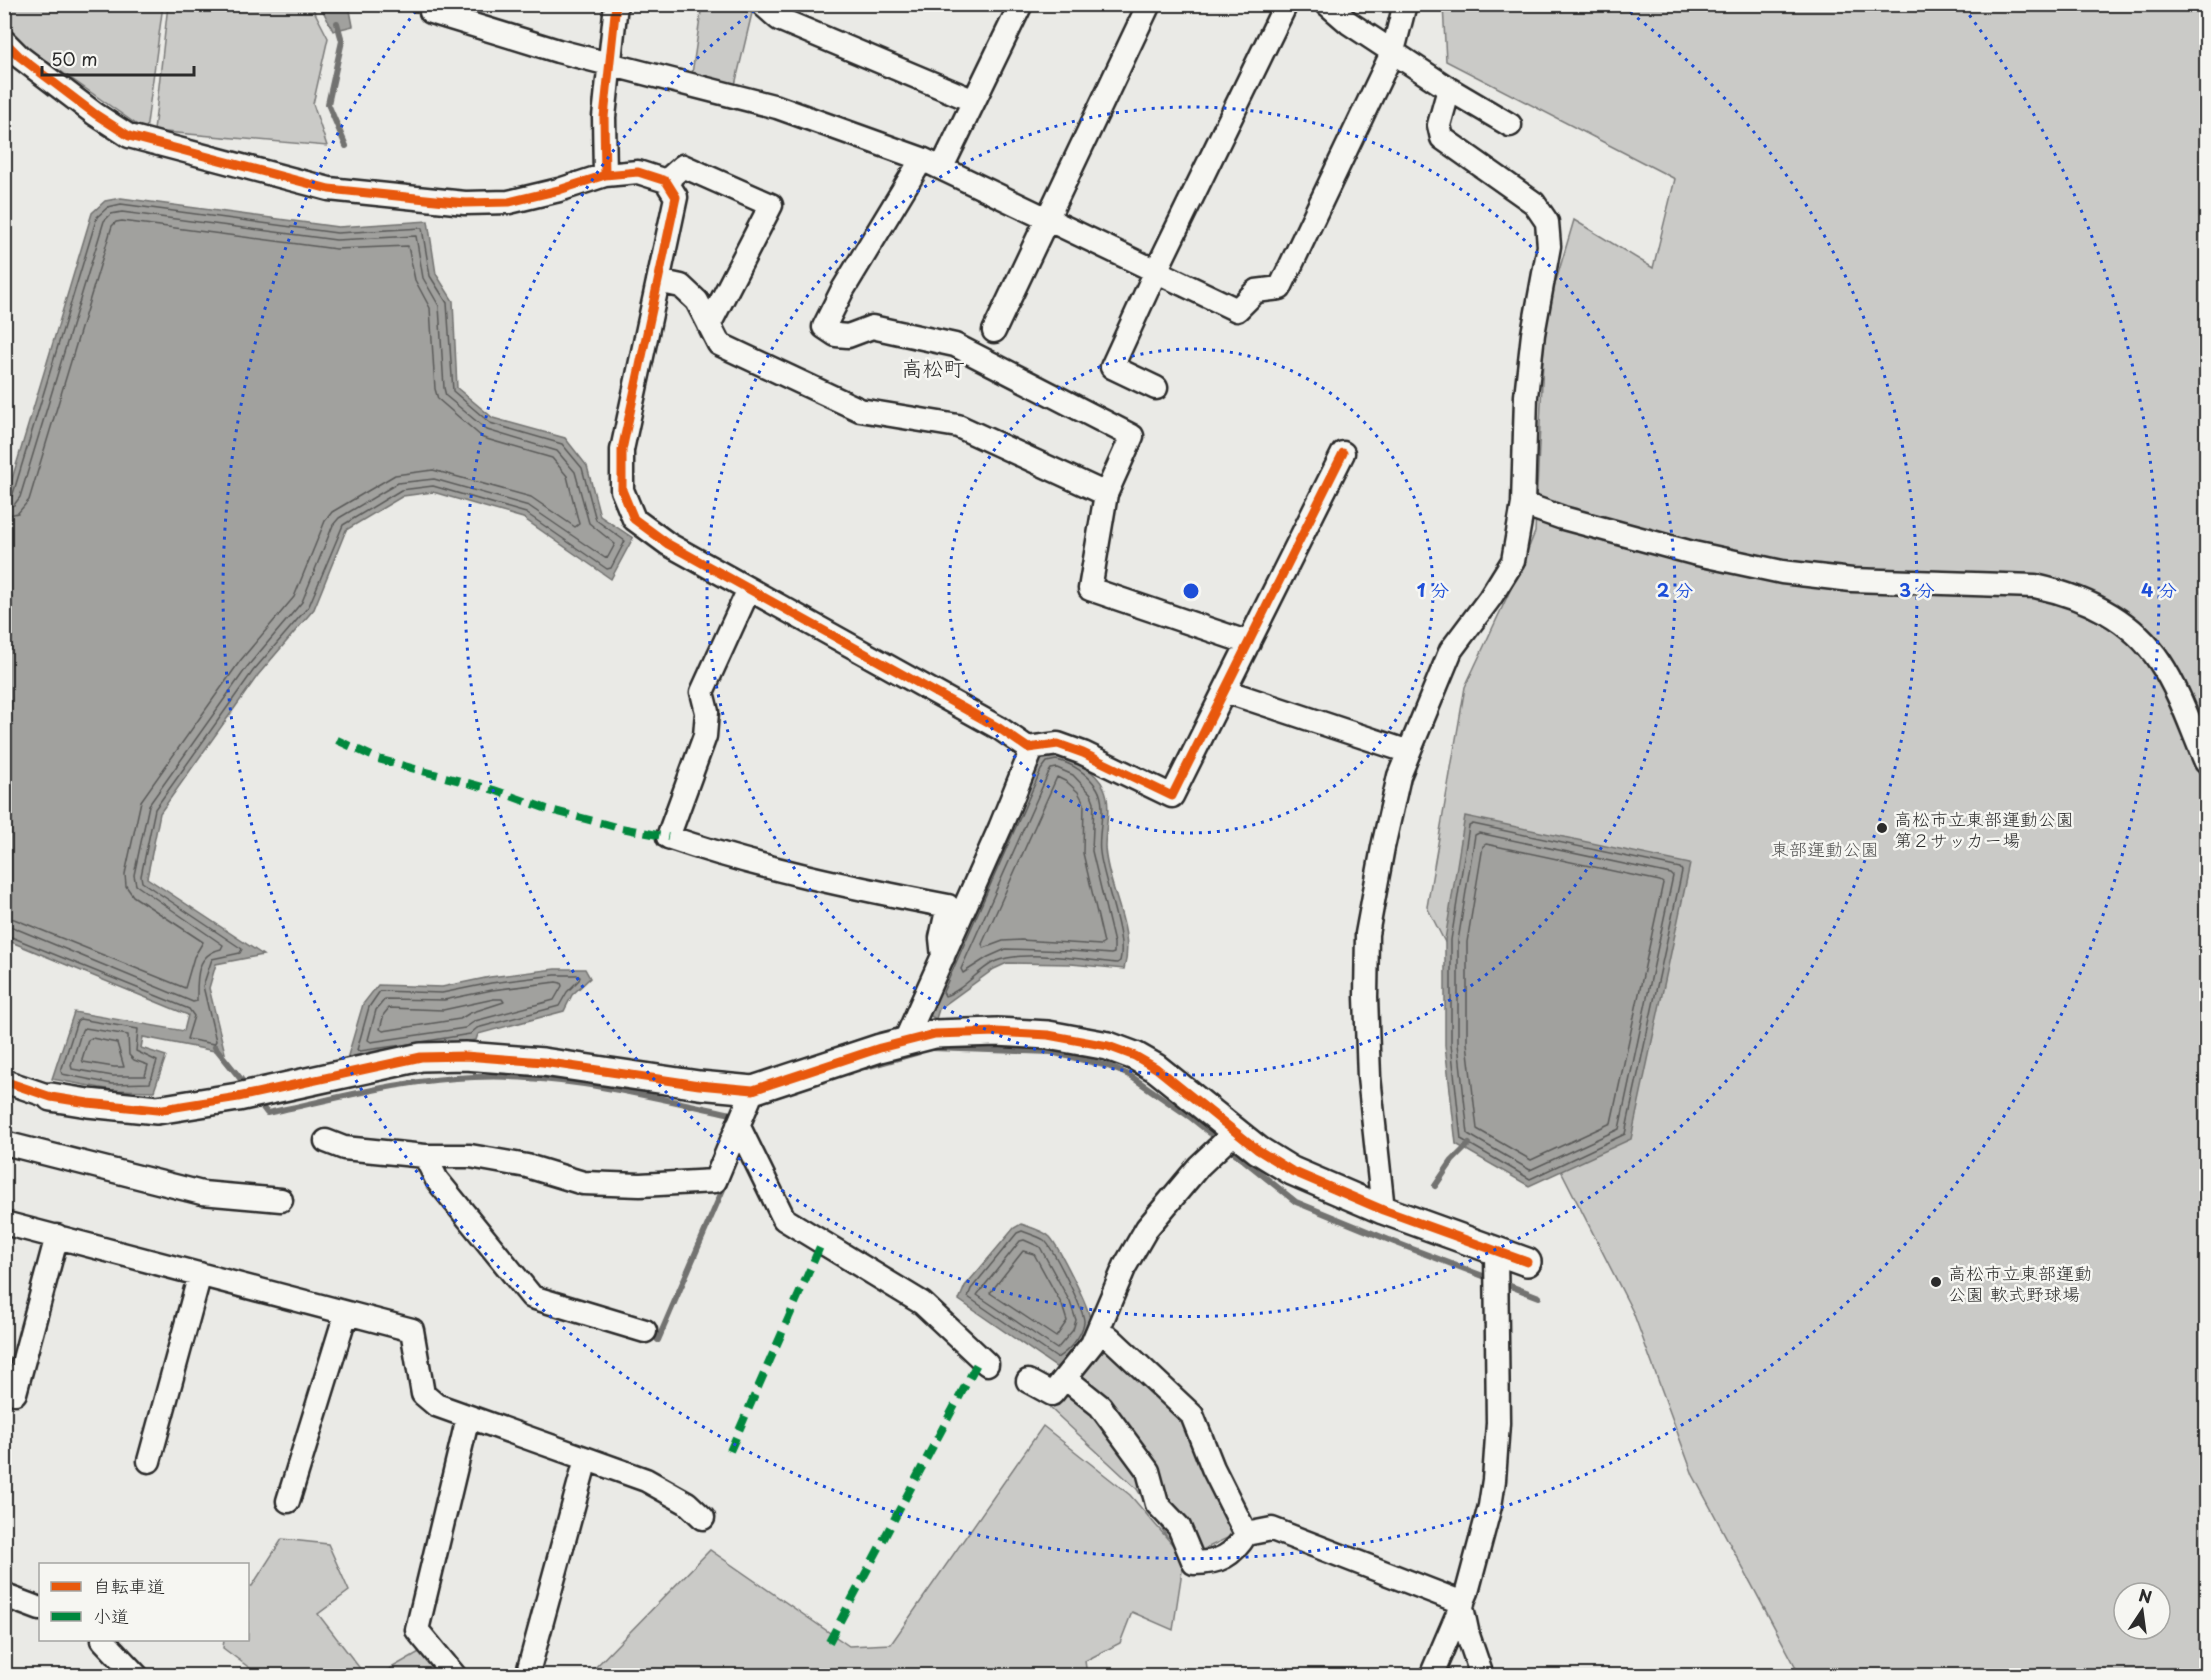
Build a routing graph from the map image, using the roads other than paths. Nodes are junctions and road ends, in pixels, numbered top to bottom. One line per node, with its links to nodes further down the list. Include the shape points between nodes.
1 (431, 4): 11 (street, via 431,12)
2 (616, 4): 11 (street)
3 (762, 4): 13 (street, via 779,19)
4 (1021, 4): 13 (street)
5 (1149, 4): 18 (street)
6 (1286, 4): 19 (street)
7 (1327, 4): 10 (street)
8 (1405, 4): 10 (street)
9 (4, 41): 16 (street, via 95,114 129,136 329,189 465,203 509,202)
10 (1393, 51): 12 (street); 19 (street, via 1280,288 1256,291 1237,310)
11 (609, 64): 15 (street, via 777,107); 16 (street, via 604,117)
12 (1449, 89): 14 (street); 26 (street, via 1439,125 1442,138 1534,203 1547,222 1550,246 1526,396)
13 (974, 101): 15 (street)
14 (1510, 126)
15 (932, 163): 18 (street); 25 (street, via 842,291 824,327 836,335 848,336 873,327 955,345 1132,436)
16 (605, 175): 17 (street, via 638,172)
17 (666, 181): 20 (street, via 676,197); 21 (street, via 683,166 771,205)
18 (1046, 219): 19 (street); 22 (street)
19 (1156, 271): 23 (street, via 1112,367)
20 (658, 281): 21 (street, via 681,286 697,302); 27 (street, via 622,450 622,489 634,519 668,544)
21 (709, 325): 25 (street, via 719,344 860,410 957,426)
22 (994, 331)
23 (1156, 388)
24 (1343, 453): 28 (street)
25 (1106, 494): 28 (street, via 1090,589)
26 (1522, 504): 31 (street, via 1513,561 1451,650); 32 (street, via 1693,554 1772,571 1851,580 2035,586 2064,592 2118,618 2141,639 2161,663)
27 (749, 589): 30 (street, via 999,728); 33 (street, via 702,692 707,712 705,736 668,837 710,852 825,881 948,906 941,938)
28 (1249, 643): 29 (street)
29 (1225, 691): 30 (street, via 1172,796 1059,744); 31 (street)
30 (1028, 748): 33 (street, via 1030,754)
31 (1409, 752): 44 (street, via 1399,776 1367,934 1369,1077)
32 (2206, 762)
33 (943, 957): 34 (street)
34 (905, 1041): 36 (street); 39 (street, via 935,1034 997,1032 1048,1035 1108,1046 1156,1068)
35 (4, 1082): 37 (street)
36 (753, 1090): 37 (street, via 543,1062 465,1056 421,1057 238,1097 157,1110); 38 (street)
37 (51, 1097)
38 (738, 1125): 42 (street, via 715,1181 582,1183 527,1166 470,1156); 53 (street, via 783,1219 922,1303)
39 (1235, 1132): 44 (street, via 1292,1171); 52 (street, via 1199,1166 1147,1228 1125,1266)
40 (326, 1141): 42 (street, via 344,1148)
41 (4, 1143): 43 (street, via 202,1193)
42 (425, 1156): 51 (street, via 437,1180 532,1297)
43 (281, 1200)
44 (1383, 1210): 47 (street)
45 (4, 1223): 46 (street)
46 (57, 1236): 49 (street); 56 (street)
47 (1496, 1251): 48 (street); 64 (street, via 1498,1423 1494,1479)
48 (1527, 1262)
49 (200, 1274): 50 (street); 59 (street)
50 (346, 1312): 57 (street, via 412,1330 423,1394 436,1405); 60 (street)
51 (645, 1331)
52 (1096, 1335): 54 (street); 62 (street, via 1110,1338 1192,1415)
53 (987, 1364)
54 (1065, 1378): 55 (street, via 1052,1394); 62 (street, via 1100,1406 1148,1471 1157,1504 1179,1527 1194,1563 1224,1558 1238,1548)
55 (1028, 1381)
56 (15, 1393)
57 (468, 1417): 58 (street); 68 (street, via 417,1630)
58 (586, 1459): 61 (street, via 646,1480 687,1503); 69 (street)
59 (148, 1461)
60 (288, 1501)
61 (703, 1518)
62 (1246, 1534): 64 (street, via 1272,1529)
63 (4, 1593): 65 (street)
64 (1463, 1605): 70 (street); 71 (street)
65 (39, 1609)
66 (104, 1641): 67 (street)
67 (137, 1676)
68 (455, 1676)
69 (527, 1676)
70 (1431, 1676)
71 (1482, 1676)

